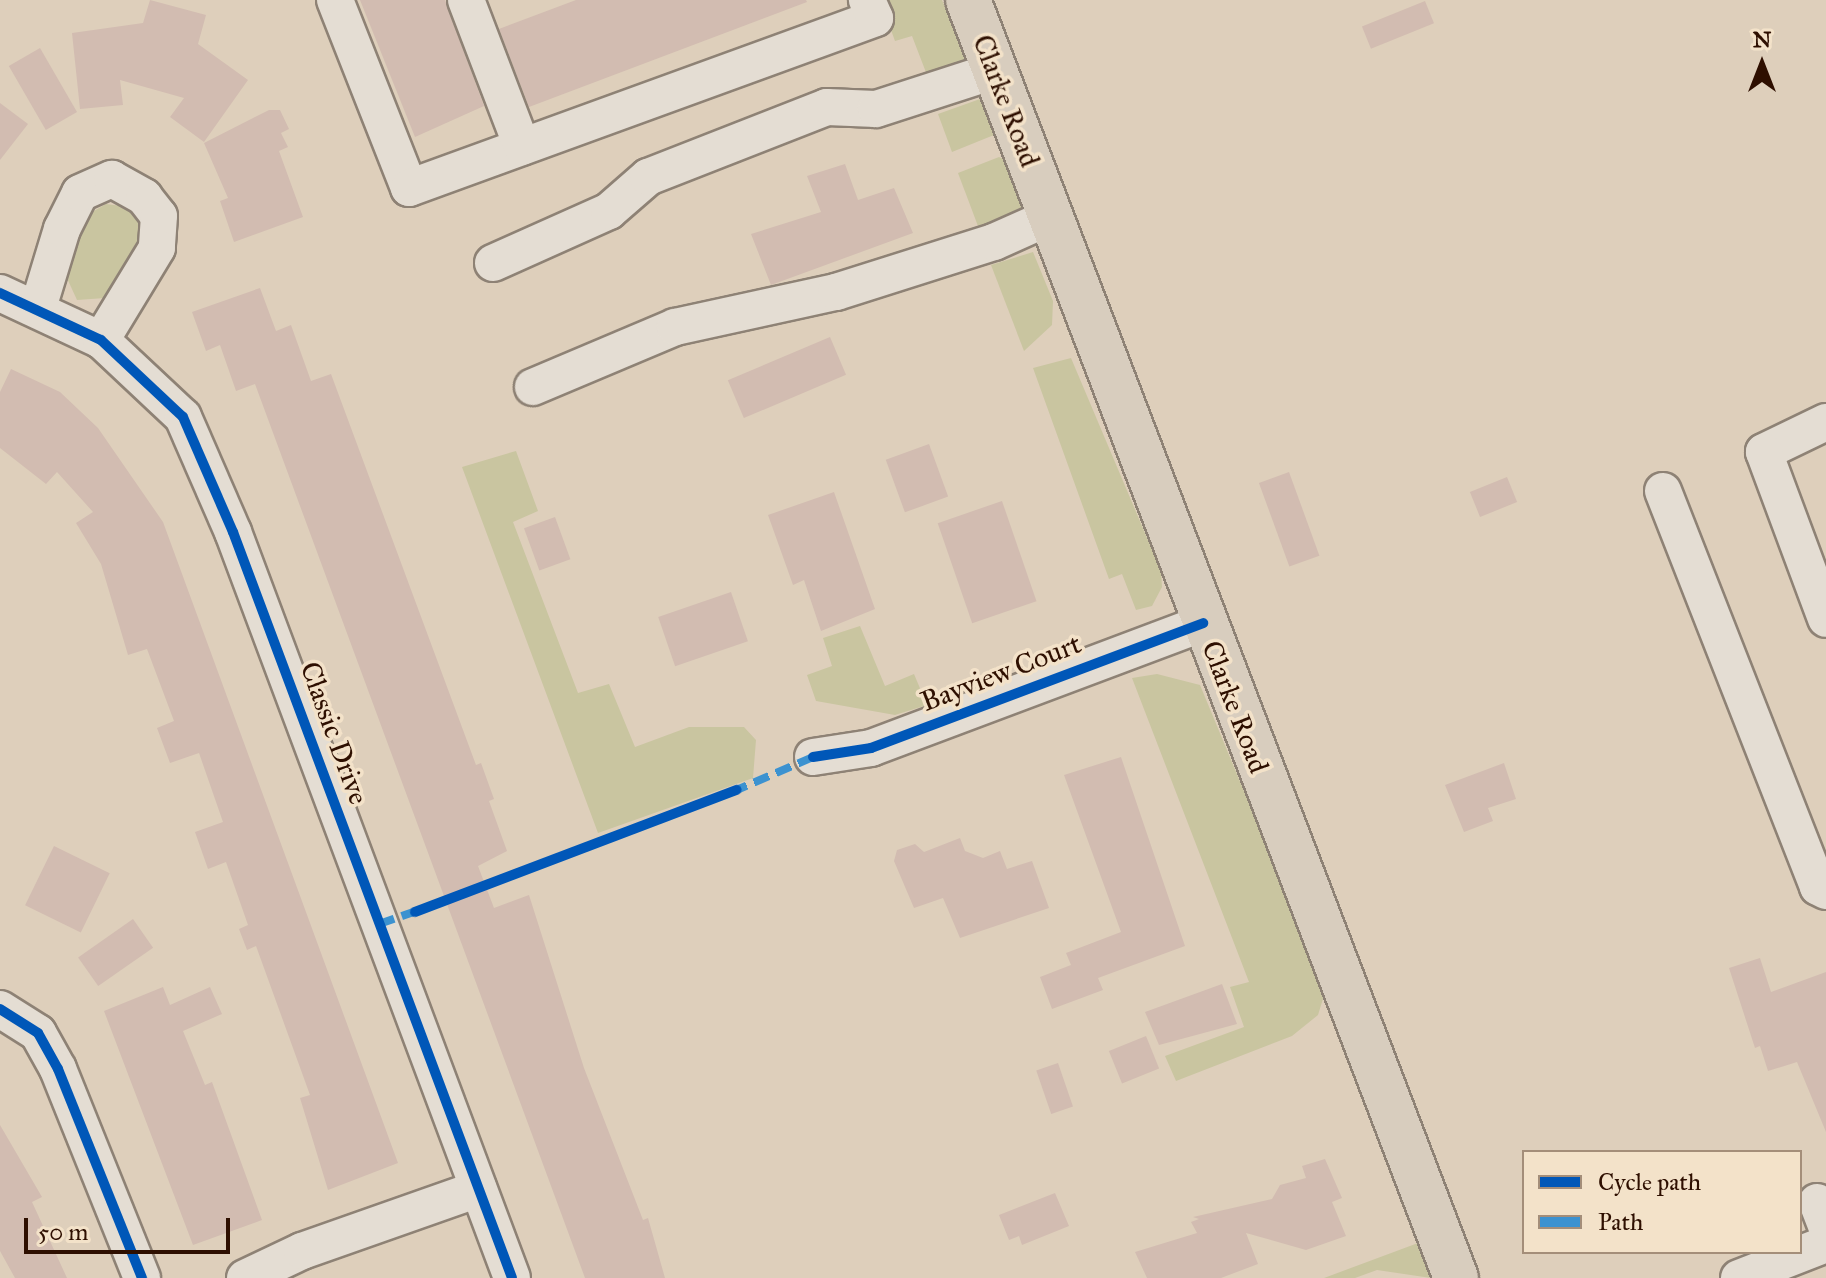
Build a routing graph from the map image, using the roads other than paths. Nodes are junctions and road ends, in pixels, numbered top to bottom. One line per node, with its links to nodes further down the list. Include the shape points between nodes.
1 (335, 0): 6 (street, via 409,188)
2 (867, 0): 6 (street, via 875,18)
3 (968, 0): 5 (main road, Clarke Road)
4 (478, 3): 6 (street)
5 (994, 71): 7 (main road, Clarke Road); 8 (street, via 876,109 827,107 648,177 609,211)
6 (522, 147)
7 (1050, 217): 12 (street, via 994,242 836,292 675,327); 16 (main road, Clarke Road)
8 (493, 263)
9 (0, 293): 10 (street, Classic Drive)
10 (38, 308): 11 (street, Classic Drive); 11 (street, via 62,229 80,193 112,179 152,206 159,216 158,238)
11 (101, 340): 20 (street, Classic Drive, via 183,417 233,532)
12 (533, 387)
13 (1826, 422): 15 (street, via 1764,452)
14 (1663, 491): 18 (street, via 1818,887)
15 (1826, 619)
16 (1203, 623): 17 (street, Bayview Court, via 871,748); 27 (main road, Clarke Road)
17 (813, 757)
18 (1826, 891)
19 (0, 1009): 24 (street, via 38,1033 58,1069)
20 (478, 1189): 25 (street, via 302,1251); 26 (street, Classic Drive)
21 (1826, 1244): 22 (street)
22 (1802, 1253)
23 (1800, 1254): 28 (street)
24 (142, 1278)
25 (245, 1278)
26 (512, 1278)
27 (1456, 1278)
28 (1739, 1278)

